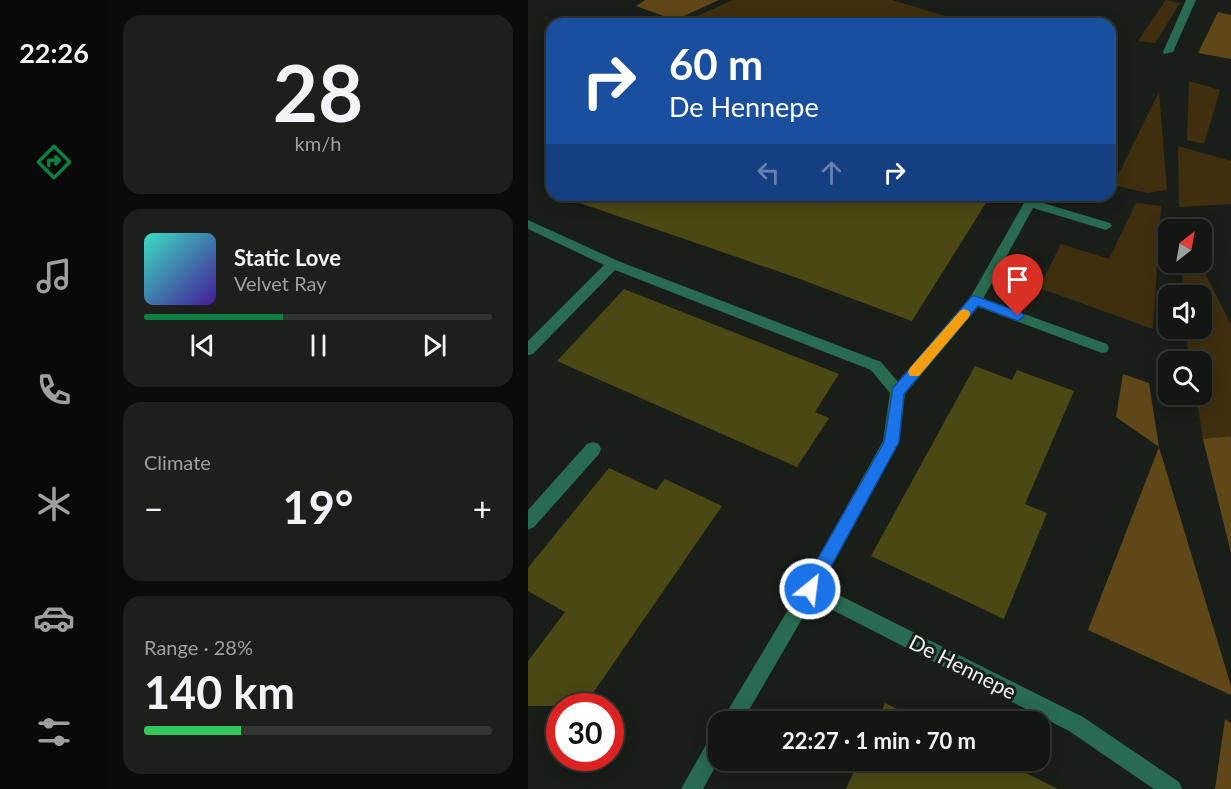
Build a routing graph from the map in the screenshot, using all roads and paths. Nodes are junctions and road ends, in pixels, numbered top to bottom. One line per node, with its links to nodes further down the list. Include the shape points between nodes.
1 (1191, 0): 2 (street)
2 (1168, 52)
3 (1030, 201): 8 (street)
4 (1037, 201): 6 (street)
5 (528, 224): 7 (street)
6 (1106, 226)
7 (613, 264): 10 (street); 11 (street, via 876,366)
8 (975, 301): 9 (street); 11 (street)
9 (1102, 348)
10 (528, 350)
11 (898, 392): 14 (street, via 891,442)
12 (593, 449): 13 (street)
13 (528, 522)
14 (810, 589): 15 (street); 18 (street, De Hennepe, via 1076,724)
15 (738, 711)
16 (708, 760): 17 (street)
17 (691, 789)
18 (1172, 789)

